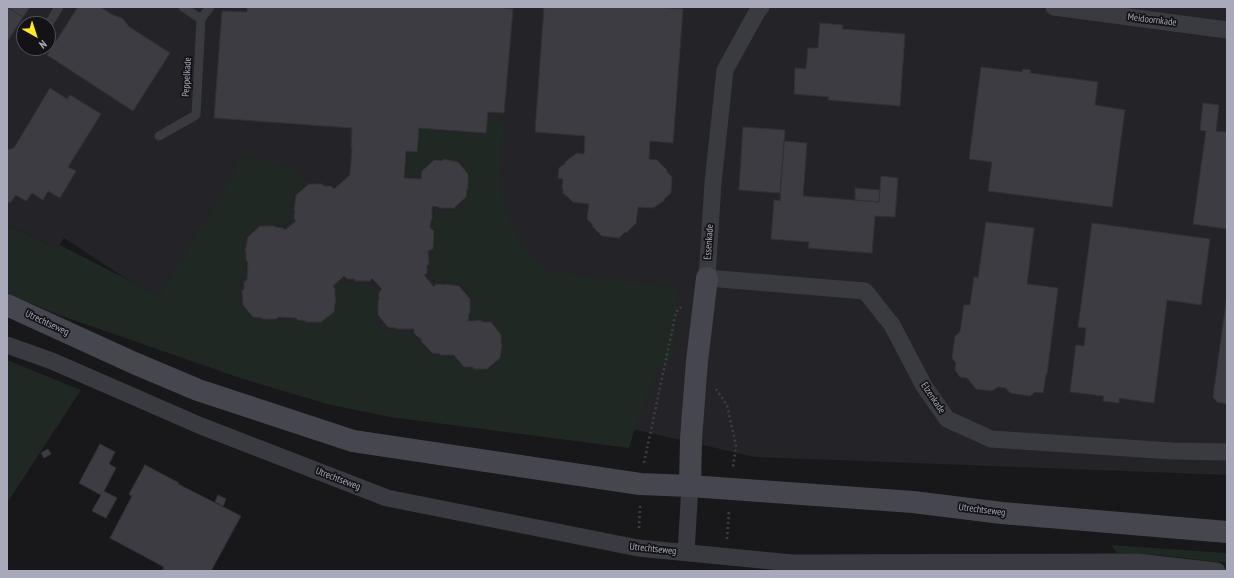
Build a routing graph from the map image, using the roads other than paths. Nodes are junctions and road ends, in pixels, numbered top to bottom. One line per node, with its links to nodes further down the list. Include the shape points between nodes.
1 (59, 7): 6 (lane)
2 (184, 7): 7 (lane)
3 (210, 7): 7 (lane)
4 (761, 7): 10 (street, Essenkade, via 725,70 713,183)
5 (1054, 7): 8 (street, Meidoornkade)
6 (53, 16)
7 (201, 19): 9 (lane, Peppelkade, via 196,115)
8 (1227, 30)
9 (159, 136)
10 (707, 278): 13 (street, Elzenkade, via 865,291 892,325 924,386 948,419 991,438 1172,451); 14 (main road, Essenkade, via 697,361)
11 (7, 305): 14 (main road, Utrechtseweg, via 198,390 353,441 640,484)
12 (7, 345): 16 (street, Utrechtseweg, via 52,361 202,426 387,498 638,548)
13 (1227, 452)
14 (690, 486): 15 (main road, Utrechtseweg, via 912,502 1002,513); 16 (street, Utrechtseweg)
15 (1227, 532)
16 (686, 552): 17 (street, Utrechtseweg, via 792,563 1136,562)
17 (1217, 571)

